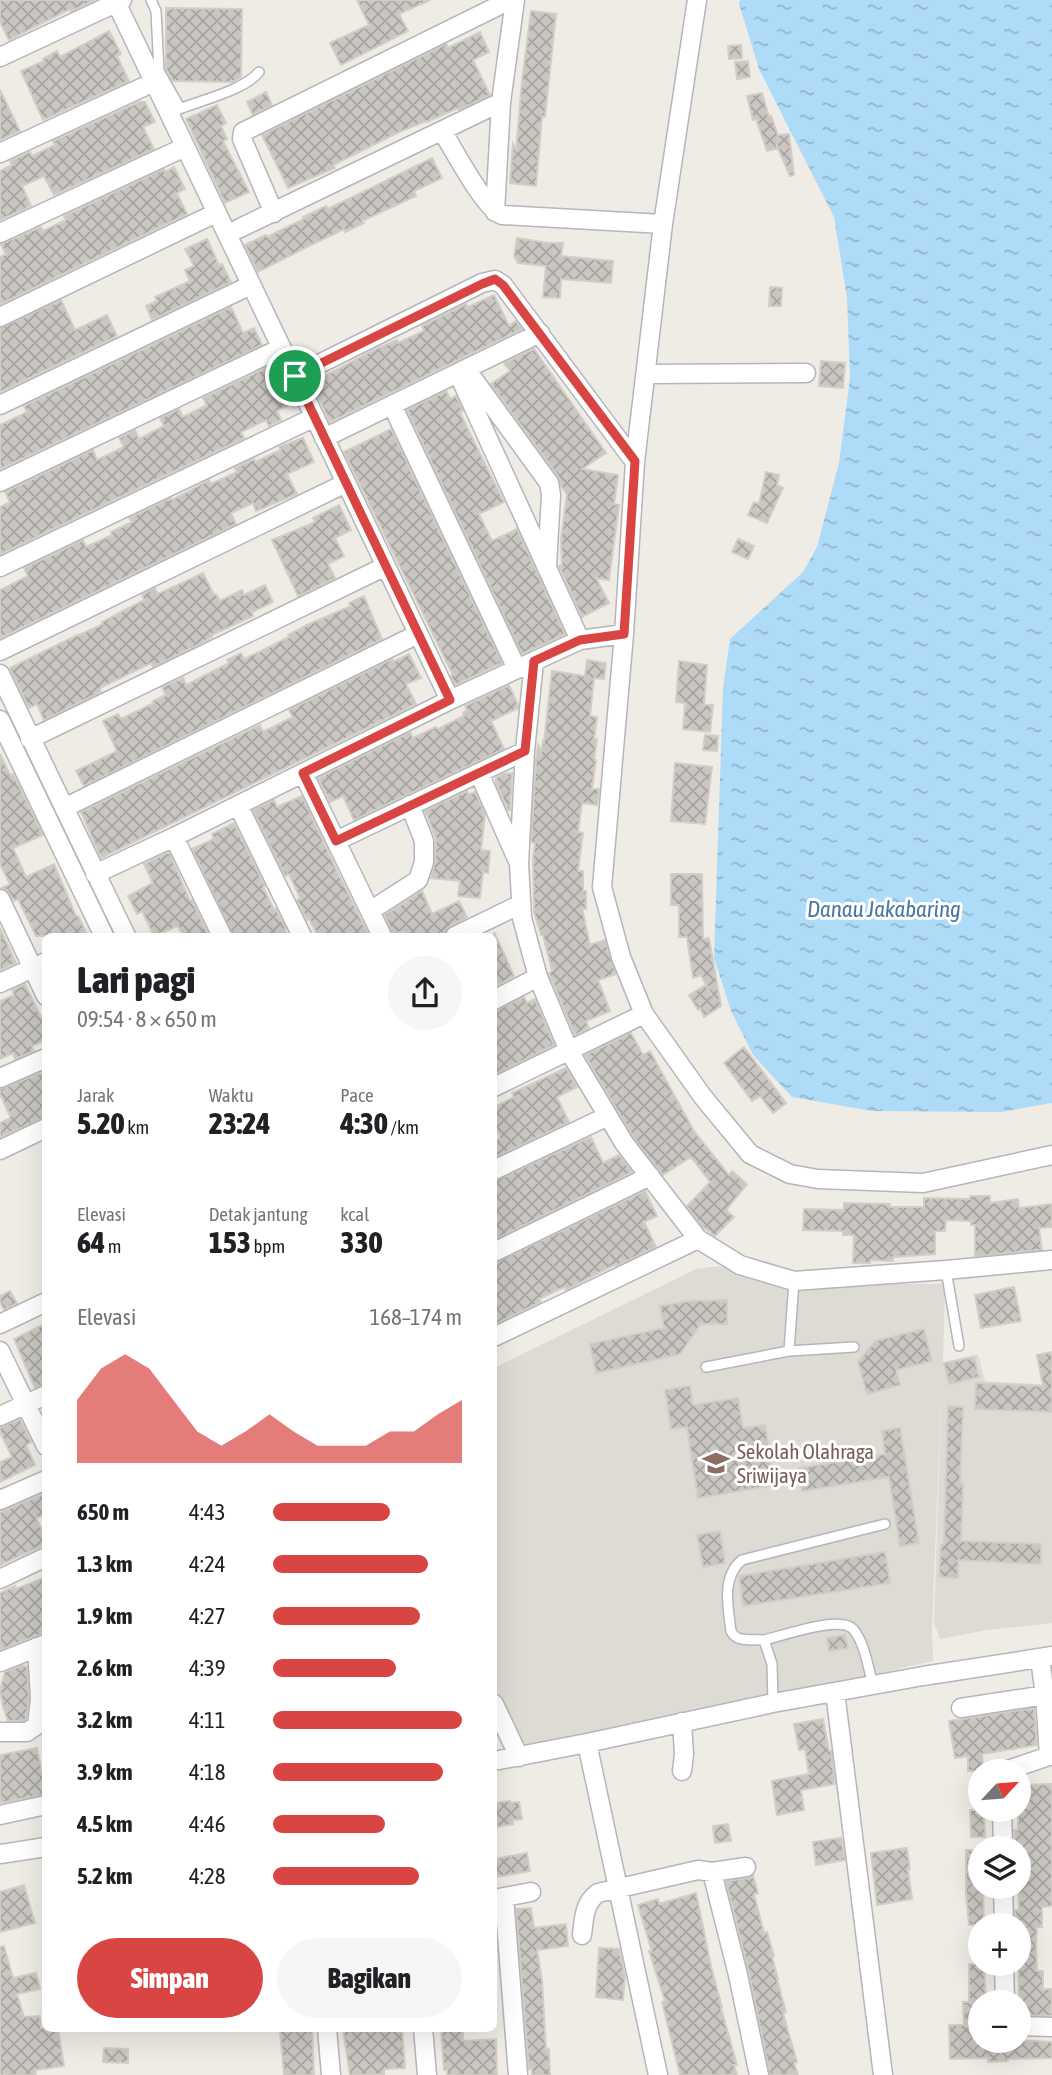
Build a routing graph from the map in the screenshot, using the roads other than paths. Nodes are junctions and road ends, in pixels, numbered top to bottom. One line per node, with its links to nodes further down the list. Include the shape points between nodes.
1 (151, 0): 9 (lane, via 156,11 159,71)
2 (513, 0): 8 (street); 15 (street, via 243,132)
3 (697, 0): 16 (street)
4 (118, 1): 5 (street); 7 (street)
5 (0, 57)
6 (259, 72): 9 (lane, via 240,87)
7 (154, 82): 9 (street); 12 (street)
8 (501, 102): 10 (street); 14 (street)
9 (174, 111): 11 (street)
10 (442, 131): 14 (street); 15 (street)
11 (185, 147): 13 (street); 18 (street)
12 (0, 153)
13 (216, 212): 19 (street); 20 (street)
14 (495, 212): 16 (street, via 511,217)
15 (274, 213): 17 (street)
16 (663, 224): 25 (street)
17 (238, 229)
18 (0, 233)
19 (251, 285): 22 (street); 27 (street)
20 (0, 317)
21 (540, 333): 23 (street); 26 (street, via 495,279); 31 (street)
22 (281, 348): 26 (street); 32 (street)
23 (462, 371): 28 (street); 36 (street); 36 (street, via 549,483)
24 (806, 373): 25 (street)
25 (646, 374): 31 (street)
26 (295, 376): 29 (street)
27 (0, 405)
28 (392, 405): 30 (street); 42 (street)
29 (314, 418): 30 (street); 35 (street)
30 (324, 438): 33 (street)
31 (635, 461): 38 (street)
32 (0, 482)
33 (346, 483): 34 (street); 40 (street)
34 (386, 566): 37 (street); 46 (street)
35 (0, 567)
36 (547, 569): 39 (street)
37 (418, 634): 44 (street); 52 (street)
38 (624, 634): 39 (street); 70 (street, via 602,887 621,957)
39 (580, 640): 41 (street)
40 (0, 651)
41 (534, 661): 42 (street); 47 (street)
42 (517, 669): 44 (street)
43 (0, 674): 46 (street)
44 (450, 700): 49 (street)
45 (0, 720): 60 (street)
46 (30, 739): 52 (street)
47 (525, 751): 48 (street); 55 (street)
48 (479, 772): 51 (street); 55 (street)
49 (303, 773): 50 (street); 54 (street)
50 (238, 805): 53 (street); 63 (street)
51 (411, 805): 54 (street); 59 (street, via 424,841 418,880)
52 (64, 808): 56 (street)
53 (174, 837): 56 (street); 62 (street)
54 (336, 841): 59 (street)
55 (519, 863): 58 (street)
56 (95, 874): 61 (street)
57 (0, 899): 66 (street)
58 (521, 904): 65 (street); 67 (street)
59 (370, 911): 64 (street)
60 (102, 933)
61 (124, 933)
62 (221, 933)
63 (301, 933)
64 (381, 933)
65 (461, 933)
66 (39, 965): 68 (street)
67 (538, 977): 69 (street); 71 (street)
68 (0, 983)
69 (497, 998)
70 (644, 1014): 71 (street); 78 (street, via 750,1154 790,1174 923,1183)
71 (569, 1051): 74 (street); 75 (street)
72 (42, 1060): 73 (street)
73 (0, 1078)
74 (497, 1086)
75 (608, 1116): 79 (street); 80 (street)
76 (42, 1130): 77 (street)
77 (0, 1150)
78 (1052, 1155)
79 (497, 1169)
80 (650, 1176): 81 (street); 82 (street)
81 (698, 1239): 85 (street, via 740,1265); 88 (street)
82 (497, 1251)
83 (1052, 1260): 84 (street)
84 (946, 1270): 85 (street); 89 (lane)
85 (794, 1281): 92 (lane)
86 (42, 1304): 87 (street)
87 (0, 1324)
88 (497, 1336)
89 (959, 1346)
90 (854, 1347): 92 (lane)
91 (0, 1351): 95 (street)
92 (789, 1351): 93 (lane)
93 (706, 1367)
94 (42, 1397): 95 (street)
95 (26, 1404): 96 (street); 97 (street)
96 (0, 1416)
97 (42, 1438)
98 (42, 1482): 99 (street)
99 (0, 1500)
100 (885, 1524): 103 (lane, via 738,1563 727,1589 733,1635)
101 (42, 1559): 102 (street)
102 (0, 1579)
103 (764, 1640): 107 (lane, via 845,1623 854,1629 863,1647); 110 (lane, via 772,1664)
104 (41, 1646): 106 (street); 114 (street, via 37,1725 27,1732)
105 (1046, 1658): 107 (street); 109 (street)
106 (0, 1662)
107 (873, 1685): 108 (street)
108 (835, 1692): 110 (street); 140 (street)
109 (1049, 1695): 111 (street); 116 (street)
110 (773, 1703): 113 (street)
111 (961, 1708)
112 (497, 1710): 118 (street)
113 (682, 1722): 115 (street); 120 (street)
114 (0, 1732)
115 (587, 1744): 118 (street); 127 (street)
116 (1050, 1756): 119 (street)
117 (497, 1757): 118 (street)
118 (519, 1757)
119 (1031, 1762)
120 (682, 1771)
121 (42, 1806): 122 (street)
122 (0, 1815)
123 (42, 1848): 124 (street)
124 (0, 1854)
125 (746, 1867): 126 (street)
126 (712, 1872): 127 (street); 139 (street)
127 (618, 1889): 130 (street, via 592,1898); 138 (street)
128 (531, 1892): 129 (street)
129 (499, 1898): 137 (street)
130 (582, 1935)
131 (1031, 2026): 132 (street)
132 (1052, 2027)
133 (327, 2032): 135 (street)
134 (422, 2032): 136 (street)
135 (331, 2075)
136 (427, 2075)
137 (518, 2075)
138 (658, 2075)
139 (759, 2075)
140 (883, 2075)

